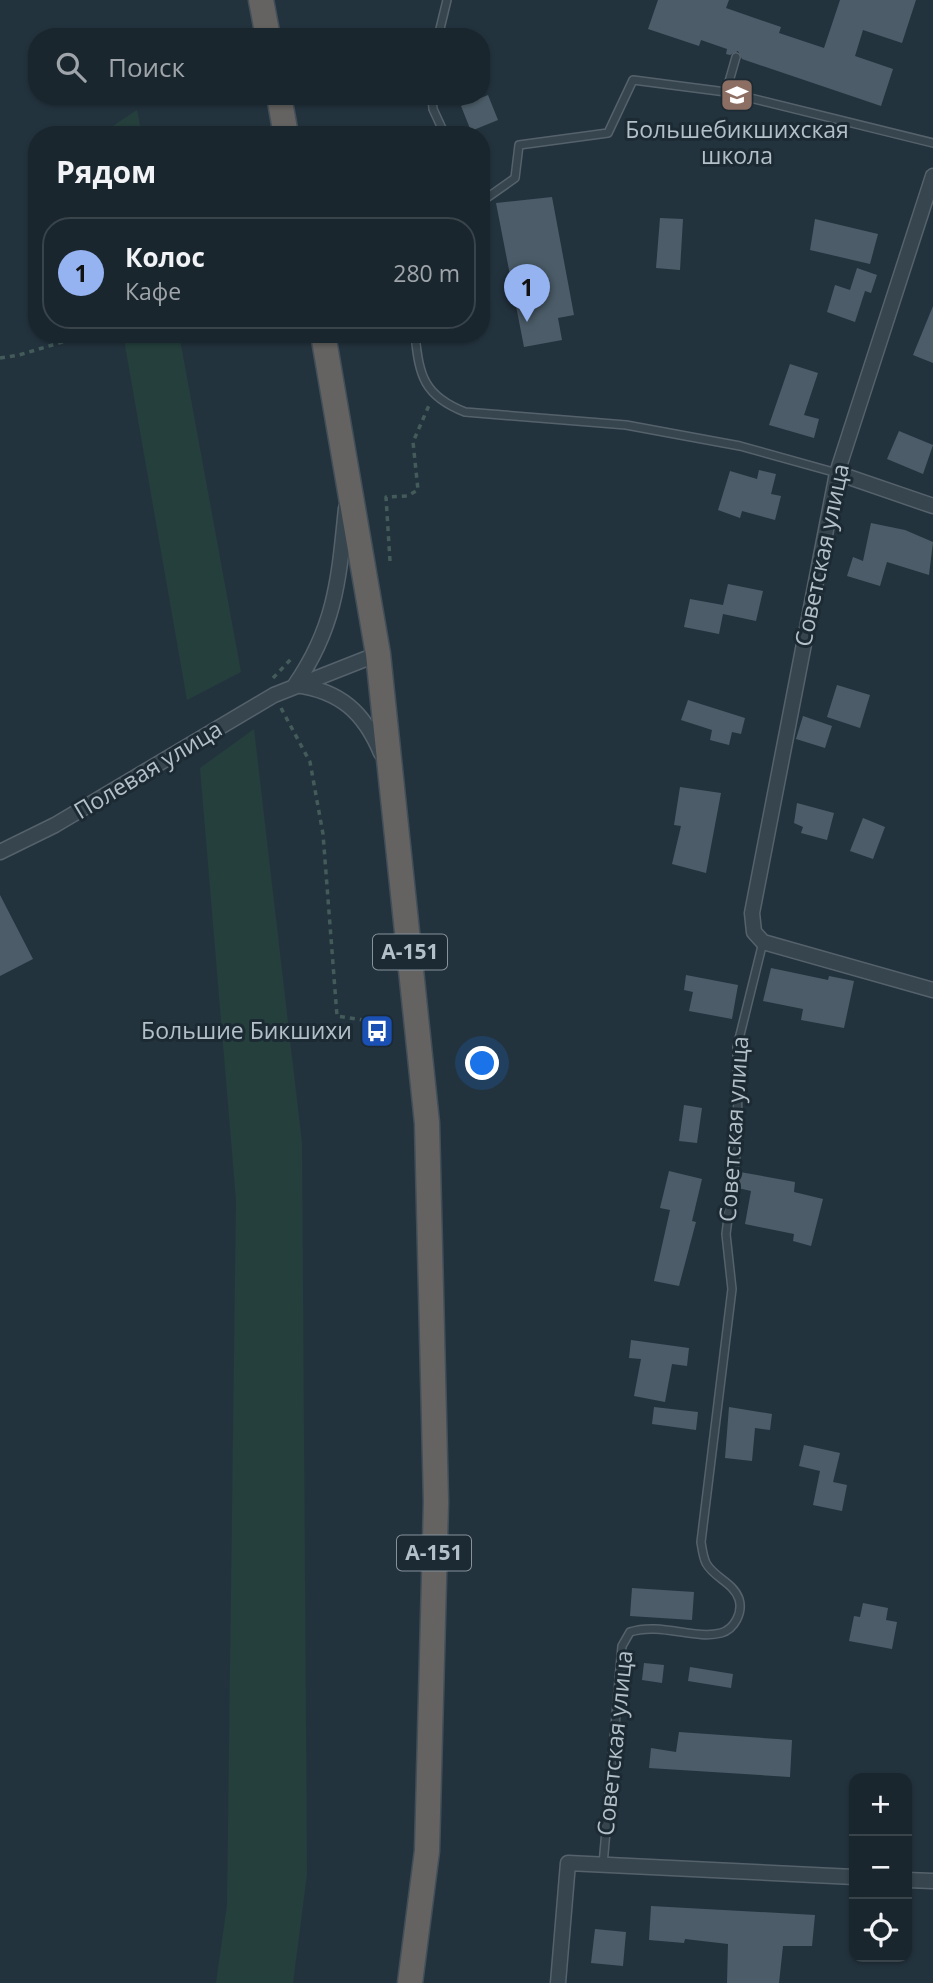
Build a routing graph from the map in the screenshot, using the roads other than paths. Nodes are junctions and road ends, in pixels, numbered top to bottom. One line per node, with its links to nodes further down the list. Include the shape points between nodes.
1 (261, 0): 3 (highway)
2 (447, 0): 4 (lane)
3 (266, 28)
4 (440, 28)
5 (736, 57): 6 (lane)
6 (726, 92): 11 (lane); 13 (lane, via 633,80 608,133 519,145 515,178)
7 (281, 105): 9 (highway)
8 (433, 105): 10 (lane)
9 (284, 126)
10 (441, 126)
11 (933, 142)
12 (933, 176): 16 (street, Советская улица)
13 (490, 196)
14 (328, 343): 17 (highway, А-151)
15 (416, 343): 16 (lane, via 425,385 446,405 465,412 626,425 740,446)
16 (837, 473): 18 (street); 23 (street, Советская улица, via 752,913 754,932)
17 (348, 478): 19 (highway, А-151); 20 (street, via 336,600 313,660)
18 (933, 506)
19 (378, 654): 20 (street, Полевая улица); 21 (highway, А-151)
20 (295, 685): 21 (street, via 339,696 373,734); 22 (street, Полевая улица, via 55,825)
21 (392, 780): 29 (highway, А-151, via 427,1123 436,1502 427,1851)
22 (0, 852)
23 (763, 942): 24 (street); 25 (lane, Советская улица, via 737,1047 738,1139 726,1234 732,1289 701,1542 706,1563 739,1600 739,1615 732,1627 719,1633 643,1628 630,1632 622,1646)
24 (933, 990)
25 (603, 1865): 26 (street); 30 (street, via 568,1863)
26 (849, 1877)
27 (912, 1880): 28 (street)
28 (933, 1881)
29 (410, 1983)
30 (558, 1983)

